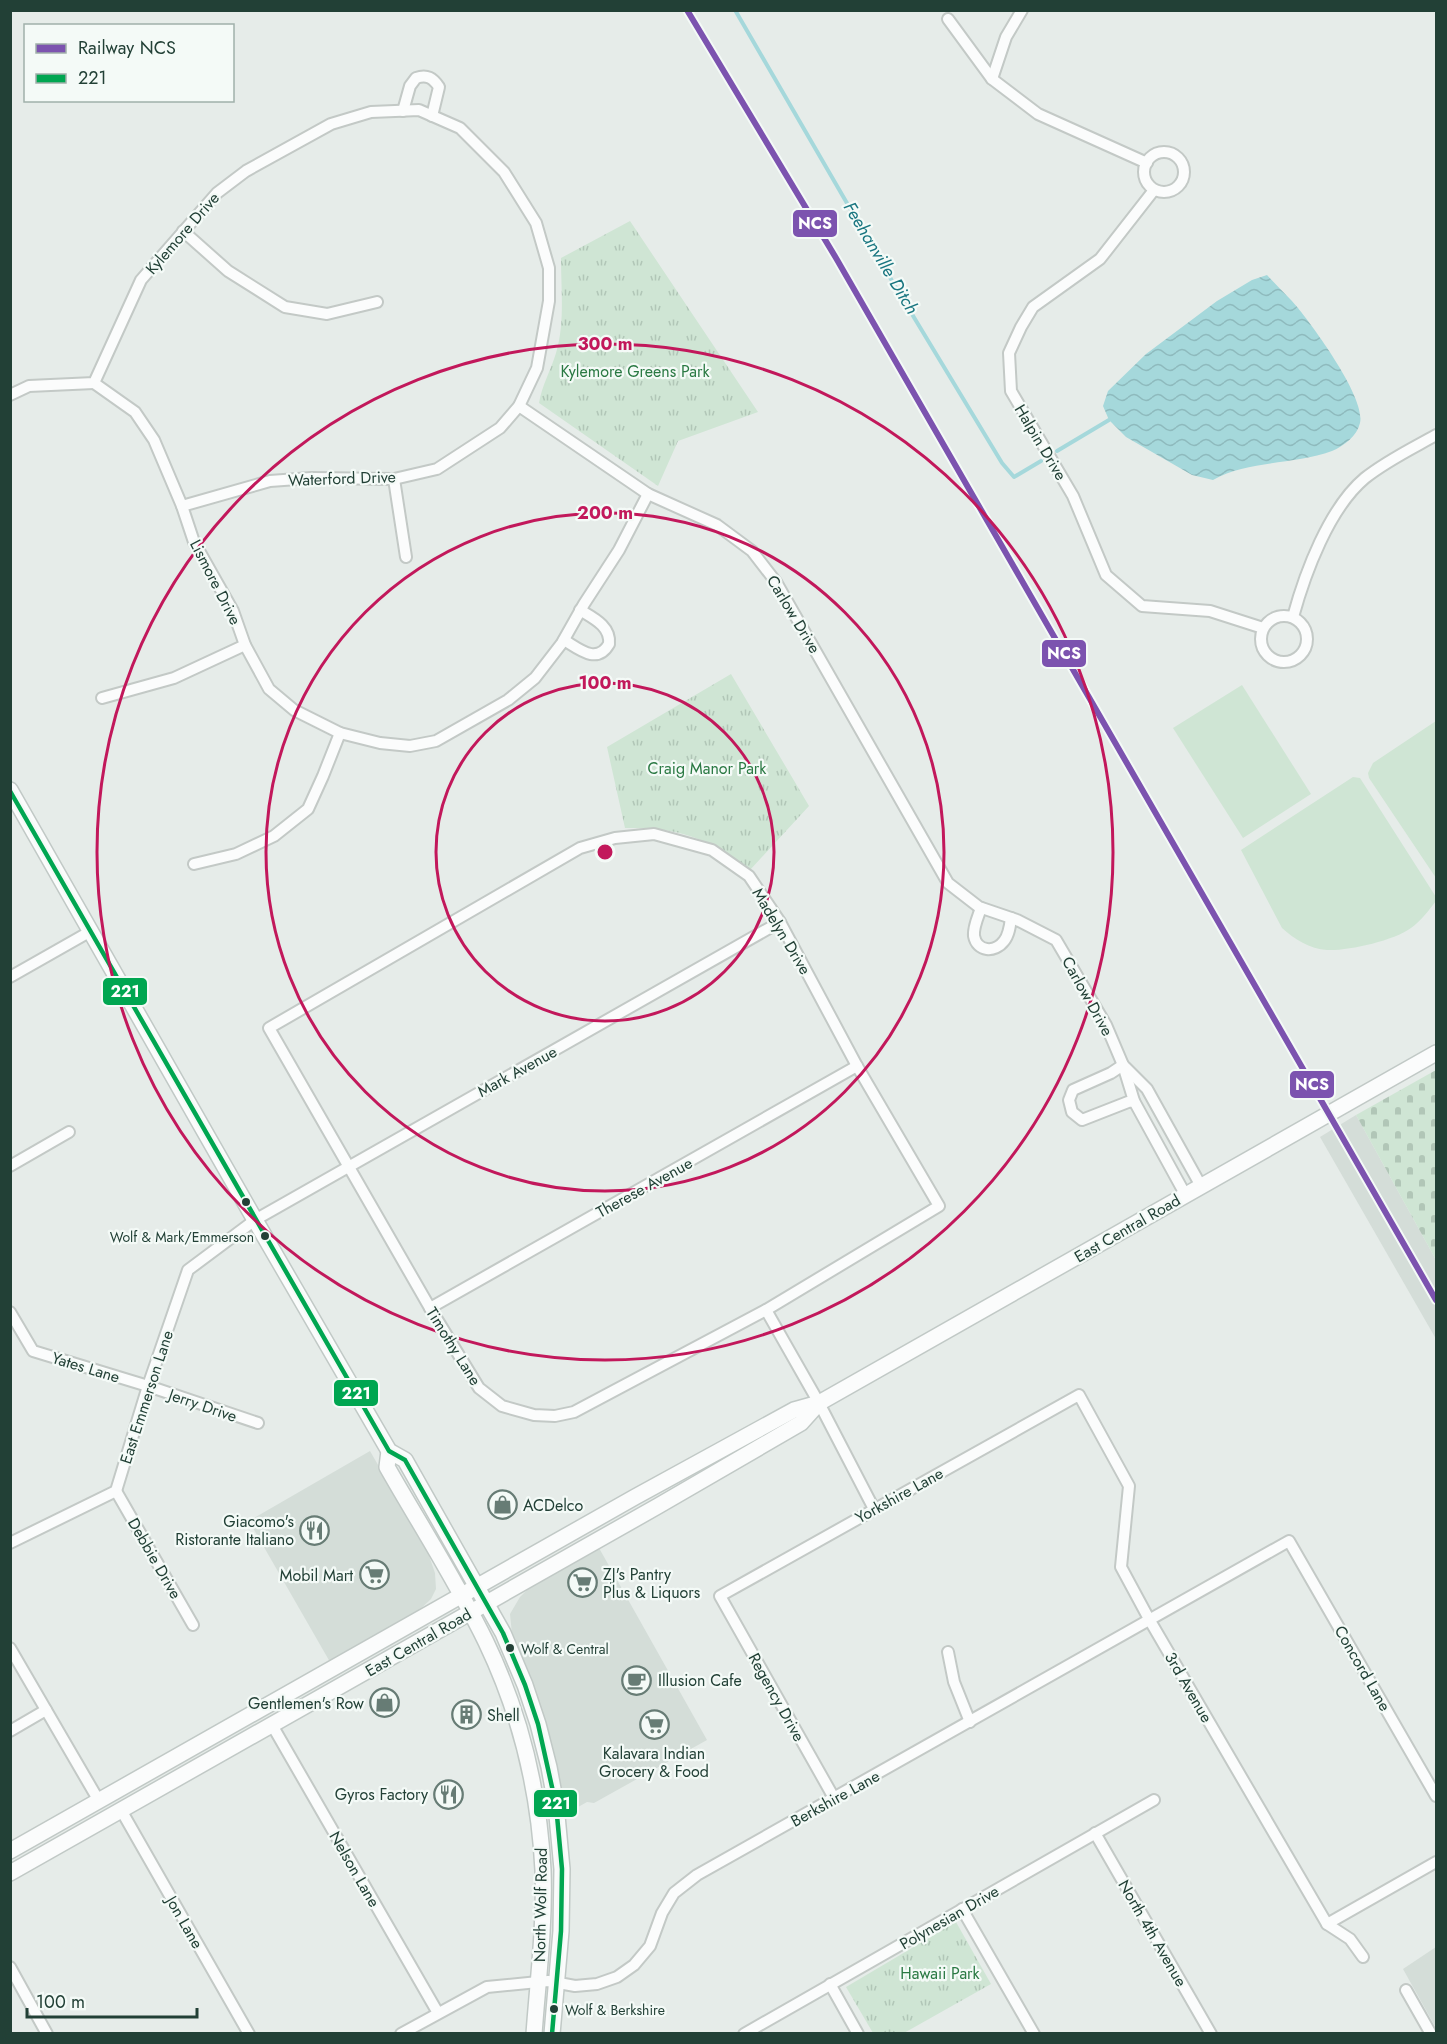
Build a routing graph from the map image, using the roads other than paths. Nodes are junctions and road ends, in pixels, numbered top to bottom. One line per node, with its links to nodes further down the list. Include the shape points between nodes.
1 (1022, 10): 3 (street, via 1006,37)
2 (948, 19): 3 (street)
3 (992, 79): 6 (street, via 1038,114)
4 (403, 111): 5 (street, Kylemore Drive, via 419,110); 5 (street, via 410,86 416,78 428,77 439,87); 8 (street, Kylemore Drive, via 372,112 332,124 255,165 217,193)
5 (432, 116): 12 (street, Kylemore Drive, via 460,128 504,172 536,223 549,268 549,301 537,368)
6 (1147, 163): 7 (street, via 1145,178); 7 (street, via 1155,155 1166,153 1177,158 1183,167 1183,178 1176,188)
7 (1154, 190): 20 (street, Halpin Drive, via 1100,259 1033,307 1009,353 1011,392 1073,496 1106,575 1142,606 1210,611)
8 (183, 231): 9 (street, via 228,272 285,307 327,314); 10 (street, Kylemore Drive, via 141,280)
9 (377, 302)
10 (94, 383): 11 (street, via 29,386); 16 (street, Lismore Drive, via 135,412 154,440)
11 (10, 395)
12 (519, 406): 14 (street, Waterford Drive, via 500,428 437,469); 15 (street, Carlow Drive)
13 (1437, 435): 19 (street, via 1383,465 1350,493 1329,522)
14 (394, 479): 16 (street, Waterford Drive, via 270,481); 17 (street)
15 (648, 494): 18 (street, Lismore Drive); 27 (street, Carlow Drive, via 717,525 752,551 776,582 948,883)
16 (182, 506): 22 (street, Lismore Drive, via 195,542 233,611)
17 (406, 557)
18 (580, 610): 21 (street, Lismore Drive); 21 (street, via 608,632 606,650 592,655)
19 (1293, 617): 20 (street, via 1273,619); 20 (street, via 1307,635 1304,650 1292,661 1277,661 1264,651)
20 (1263, 628)
21 (564, 640): 24 (street, Lismore Drive, via 535,678 508,700 436,741 410,746)
22 (245, 645): 23 (street, via 174,678); 24 (street, Lismore Drive, via 269,689 294,710)
23 (102, 698)
24 (340, 733): 26 (street, via 308,809 274,836 236,854)
25 (10, 790): 30 (main road, North Wolf Road)
26 (194, 864)
27 (981, 908): 28 (street, Carlow Drive); 28 (street, via 974,939 987,950 1004,942)
28 (1011, 918): 34 (street, Carlow Drive, via 1056,940 1106,1025)
29 (780, 922): 32 (street, Madelyn Drive, via 749,876 711,849 654,834 615,838 580,848); 35 (street, Madelyn Drive); 39 (street, Mark Avenue)
30 (91, 931): 31 (street); 43 (main road, North Wolf Road)
31 (10, 977)
32 (269, 1028): 39 (street, Timothy Lane)
33 (1437, 1053): 40 (main road, East Central Road)
34 (1123, 1065): 36 (street, Carlow Drive); 36 (street, via 1073,1090 1069,1100 1072,1112 1082,1119); 40 (street, Carlow Drive, via 1147,1089)
35 (857, 1066): 42 (street, Madelyn Drive); 44 (street, Therese Avenue)
36 (1134, 1101): 41 (street, Carlow Drive)
37 (69, 1132): 38 (street)
38 (10, 1166)
39 (348, 1166): 43 (street, Mark Avenue); 44 (street, Timothy Lane)
40 (1201, 1186): 41 (main road, East Central Road)
41 (1185, 1194): 49 (main road, East Central Road)
42 (939, 1206): 45 (street, Timothy Lane)
43 (255, 1220): 47 (street, East Emmerson Lane, via 188,1270); 51 (main road, North Wolf Road)
44 (430, 1308): 45 (street, Timothy Lane, via 479,1388 502,1406 555,1416 574,1412)
45 (766, 1310): 49 (street)
46 (10, 1312): 47 (street, Yates Lane, via 33,1351)
47 (148, 1386): 50 (street, Jerry Drive); 52 (street, East Emmerson Lane)
48 (1079, 1395): 53 (street, Yorkshire Lane); 61 (street, 3rd Avenue, via 1129,1486 1121,1567)
49 (819, 1403): 53 (street); 56 (main road, East Central Road, via 794,1410); 59 (main road, East Central Road, via 801,1423)
50 (258, 1423)
51 (389, 1451): 56 (main road, North Wolf Road, via 405,1460); 57 (main road, North Wolf Road, via 387,1467)
52 (116, 1491): 55 (street); 62 (street, Debbie Drive)
53 (874, 1509): 58 (street, Yorkshire Lane)
54 (1288, 1541): 61 (street, Berkshire Lane); 69 (street, Concord Lane)
55 (10, 1543)
56 (477, 1587): 57 (main road, East Central Road); 59 (main road, North Wolf Road)
57 (461, 1596): 60 (main road, North Wolf Road); 72 (main road, East Central Road)
58 (720, 1596): 70 (street, Regency Drive)
59 (486, 1603): 60 (main road, East Central Road); 83 (main road, North Wolf Road, via 525,1685 550,1776 562,1869)
60 (470, 1613): 67 (main road, East Central Road); 82 (main road, North Wolf Road, via 503,1682 532,1780 543,1869)
61 (1149, 1619): 66 (street, Berkshire Lane); 79 (street, 3rd Avenue)
62 (193, 1625)
63 (10, 1648): 65 (street)
64 (948, 1652): 66 (street, via 954,1682)
65 (46, 1710): 68 (street); 72 (street)
66 (970, 1722): 70 (street, Berkshire Lane)
67 (272, 1725): 73 (main road, East Central Road); 86 (street, Nelson Lane)
68 (10, 1731)
69 (1437, 1796)
70 (834, 1798): 83 (street, Berkshire Lane, via 697,1875 674,1893 650,1946 617,1977 575,1986)
71 (1154, 1800): 74 (street, Polynesian Drive)
72 (99, 1801): 75 (main road, East Central Road)
73 (121, 1810): 77 (main road, East Central Road); 88 (street, Jon Lane)
74 (1095, 1833): 78 (street, Polynesian Drive); 95 (street, North 4th Avenue)
75 (10, 1851)
76 (1437, 1862): 79 (street)
77 (10, 1873)
78 (962, 1909): 84 (street, Polynesian Drive); 94 (street)
79 (1327, 1924): 80 (street, 3rd Avenue, via 1350,1940)
80 (1363, 1957)
81 (10, 1967): 87 (street)
82 (538, 1982): 83 (street, Berkshire Lane); 86 (street, Berkshire Lane, via 487,1987); 90 (main road, North Wolf Road)
83 (557, 1982): 91 (main road, North Wolf Road)
84 (830, 1984): 92 (street, Polynesian Drive); 93 (street)
85 (1406, 1990): 96 (street)
86 (438, 2013): 89 (street, Berkshire Lane)
87 (47, 2034)
88 (249, 2034)
89 (401, 2034)
90 (534, 2034)
91 (552, 2034)
92 (744, 2034)
93 (858, 2034)
94 (1034, 2034)
95 (1211, 2034)
96 (1431, 2034)

